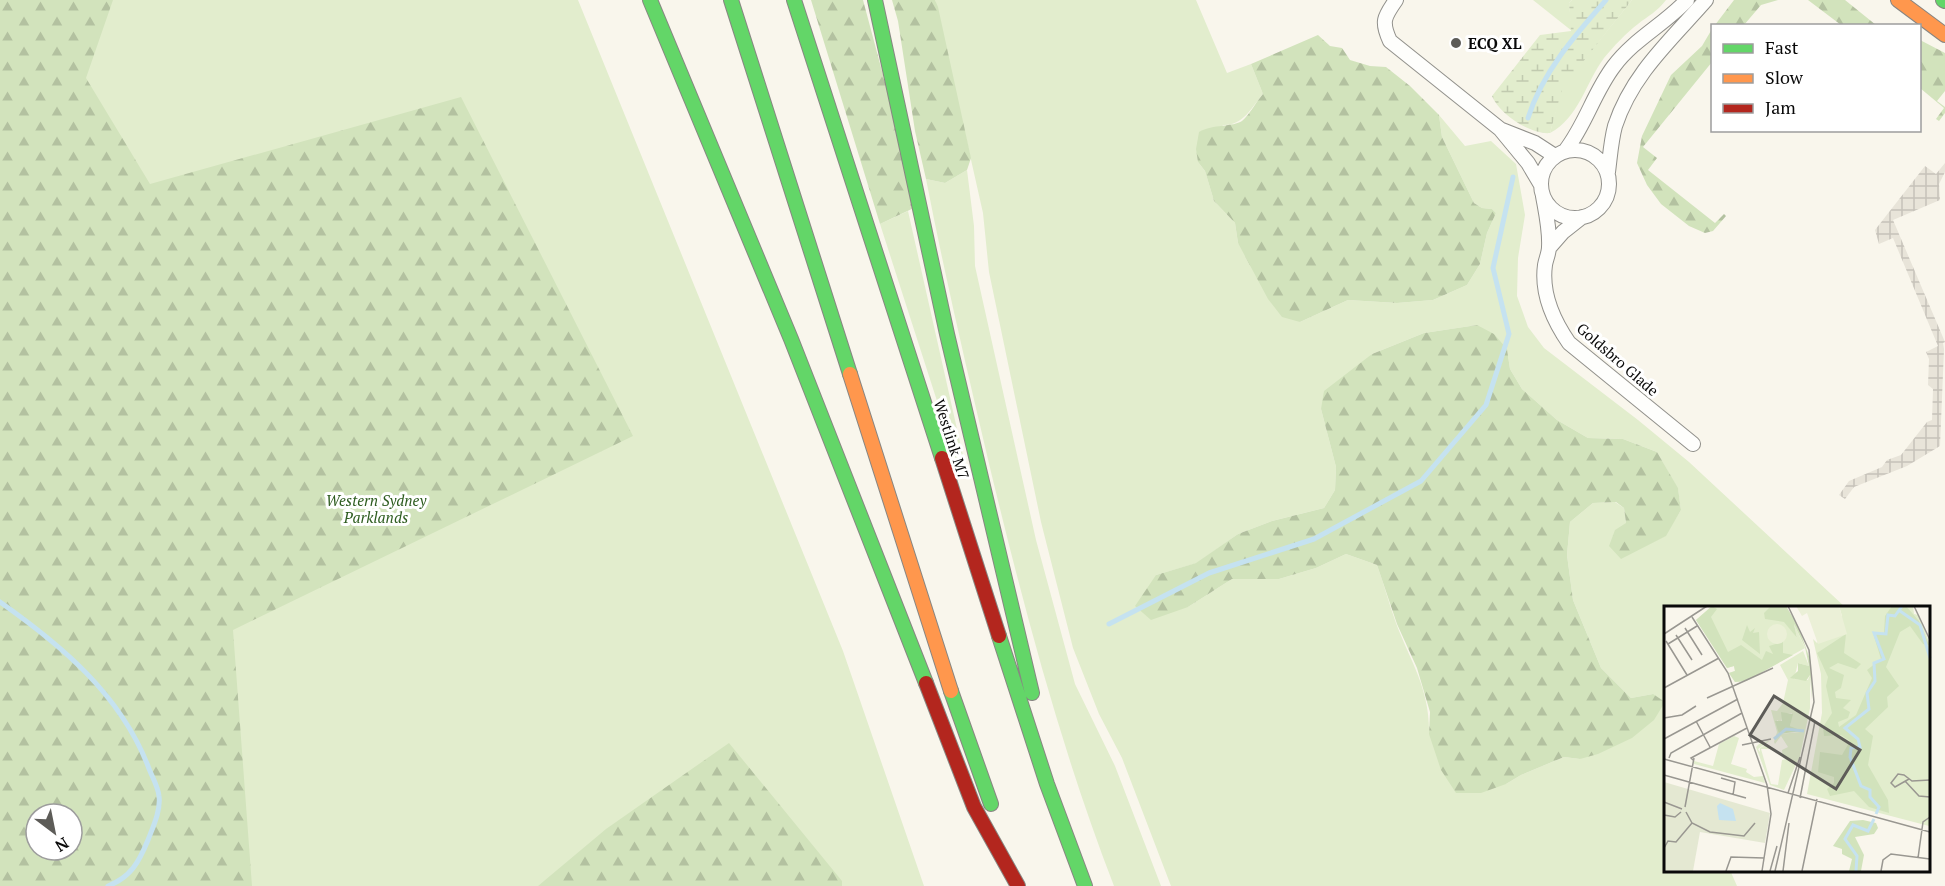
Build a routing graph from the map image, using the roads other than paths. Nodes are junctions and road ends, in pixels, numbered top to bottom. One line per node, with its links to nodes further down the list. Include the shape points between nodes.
1 (650, 0): 18 (main road, via 791,339 974,807)
2 (731, 0): 18 (main road, via 955,704)
3 (794, 0): 17 (main road, Westlink M7)
4 (875, 0): 17 (main road, via 918,206 1027,666)
5 (1396, 0): 10 (street, via 1385,15 1384,29 1390,41)
6 (1687, 0): 11 (street, via 1623,55 1603,83 1579,134)
7 (1706, 0): 12 (street, via 1637,79 1615,128)
8 (1898, 0): 9 (main road)
9 (1945, 35)
10 (1500, 129): 11 (street); 13 (street, via 1528,163)
11 (1560, 153): 12 (street, via 1576,149 1595,155); 13 (street, via 1542,174)
12 (1608, 172): 14 (street, via 1606,198 1595,212)
13 (1542, 191): 14 (street, via 1558,214); 15 (street, Goldsbro Glade)
14 (1582, 217): 15 (street)
15 (1549, 248): 16 (street, Goldsbro Glade, via 1545,275 1548,303 1569,343)
16 (1693, 444)
17 (1047, 784): 19 (main road, Westlink M7)
18 (1019, 886)
19 (1085, 886)

